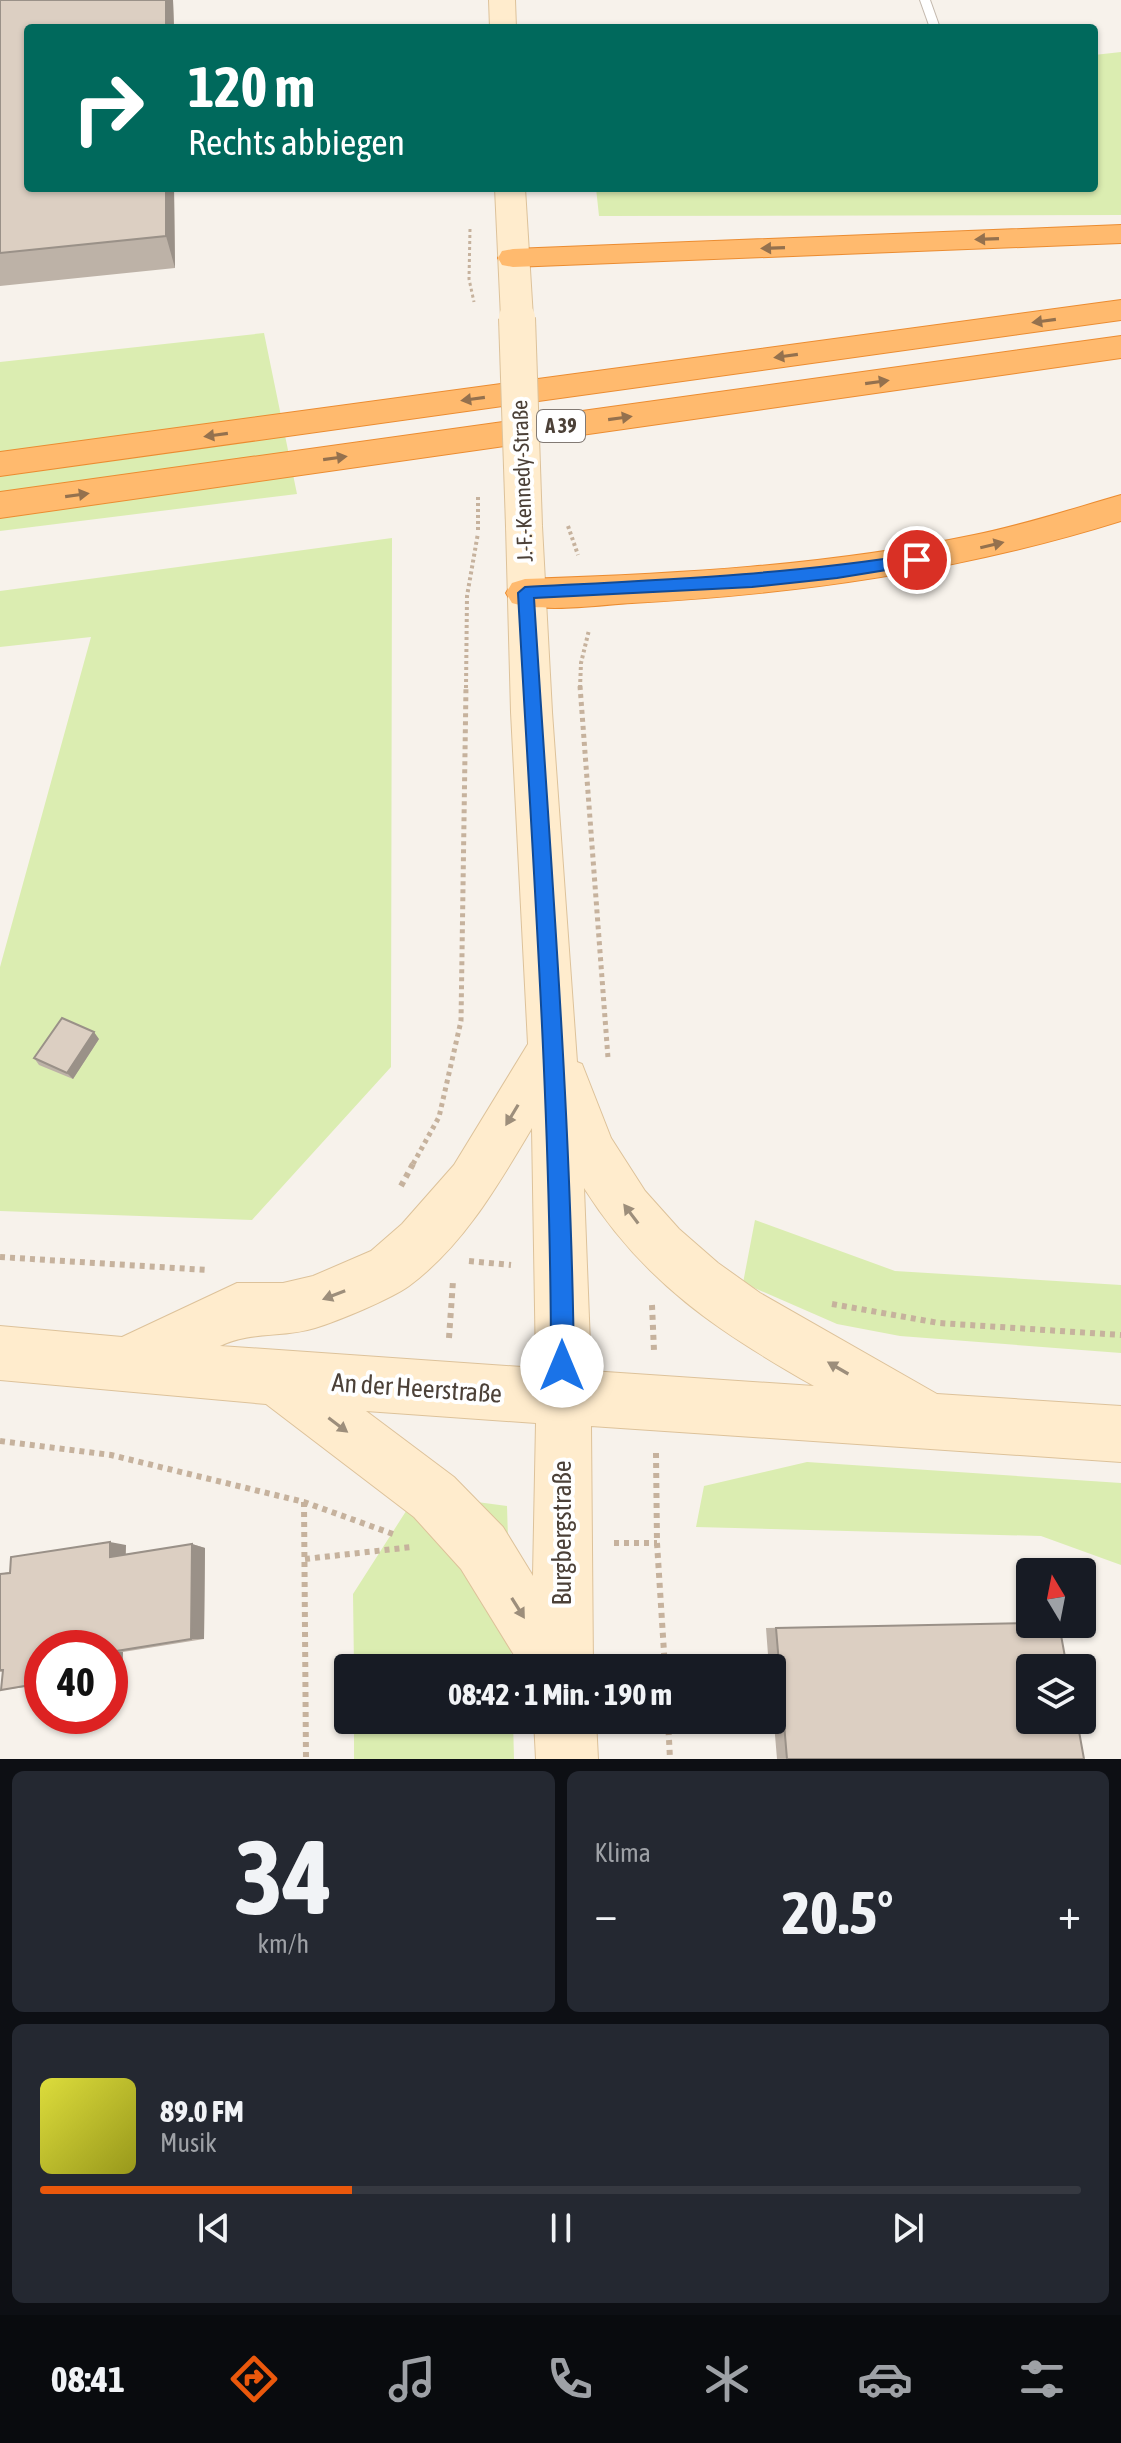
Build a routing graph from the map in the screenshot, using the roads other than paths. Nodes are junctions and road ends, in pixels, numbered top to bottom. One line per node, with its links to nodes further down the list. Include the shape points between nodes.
1 (502, 0): 3 (street)
2 (925, 0): 4 (lane)
3 (503, 24)
4 (934, 24)
5 (510, 192): 7 (street, J.-F.-Kennedy-Straße)
6 (1121, 234): 7 (highway, one-way to 7)
7 (513, 258): 13 (street, J.-F.-Kennedy-Straße, bridge)
8 (1121, 310): 10 (highway, A 39, one-way to 10)
9 (1121, 347): 11 (highway, A 39, one-way to 9)
10 (0, 464)
11 (0, 505)
12 (1121, 508): 13 (highway, one-way to 12, via 837,572 1029,536)
13 (525, 593): 14 (street, J.-F.-Kennedy-Straße)
14 (552, 1048): 16 (street, one-way to 16, via 472,1182 389,1269 315,1302 237,1310); 18 (street, J.-F.-Kennedy-Straße); 19 (street, one-way to 14, via 717,1296 669,1258 632,1217 597,1164)
15 (0, 1353): 16 (street, An der Heerstraße)
16 (126, 1363): 17 (street, An der Heerstraße)
17 (276, 1378): 18 (street, An der Heerstraße); 21 (street, one-way to 21, via 434,1497 482,1548)
18 (563, 1397): 19 (street, An der Heerstraße); 22 (street, Burgbergstraße)
19 (930, 1421): 20 (street, An der Heerstraße)
20 (1121, 1434)
21 (547, 1654)
22 (563, 1654)
23 (566, 1734): 24 (street)
24 (567, 1759)

